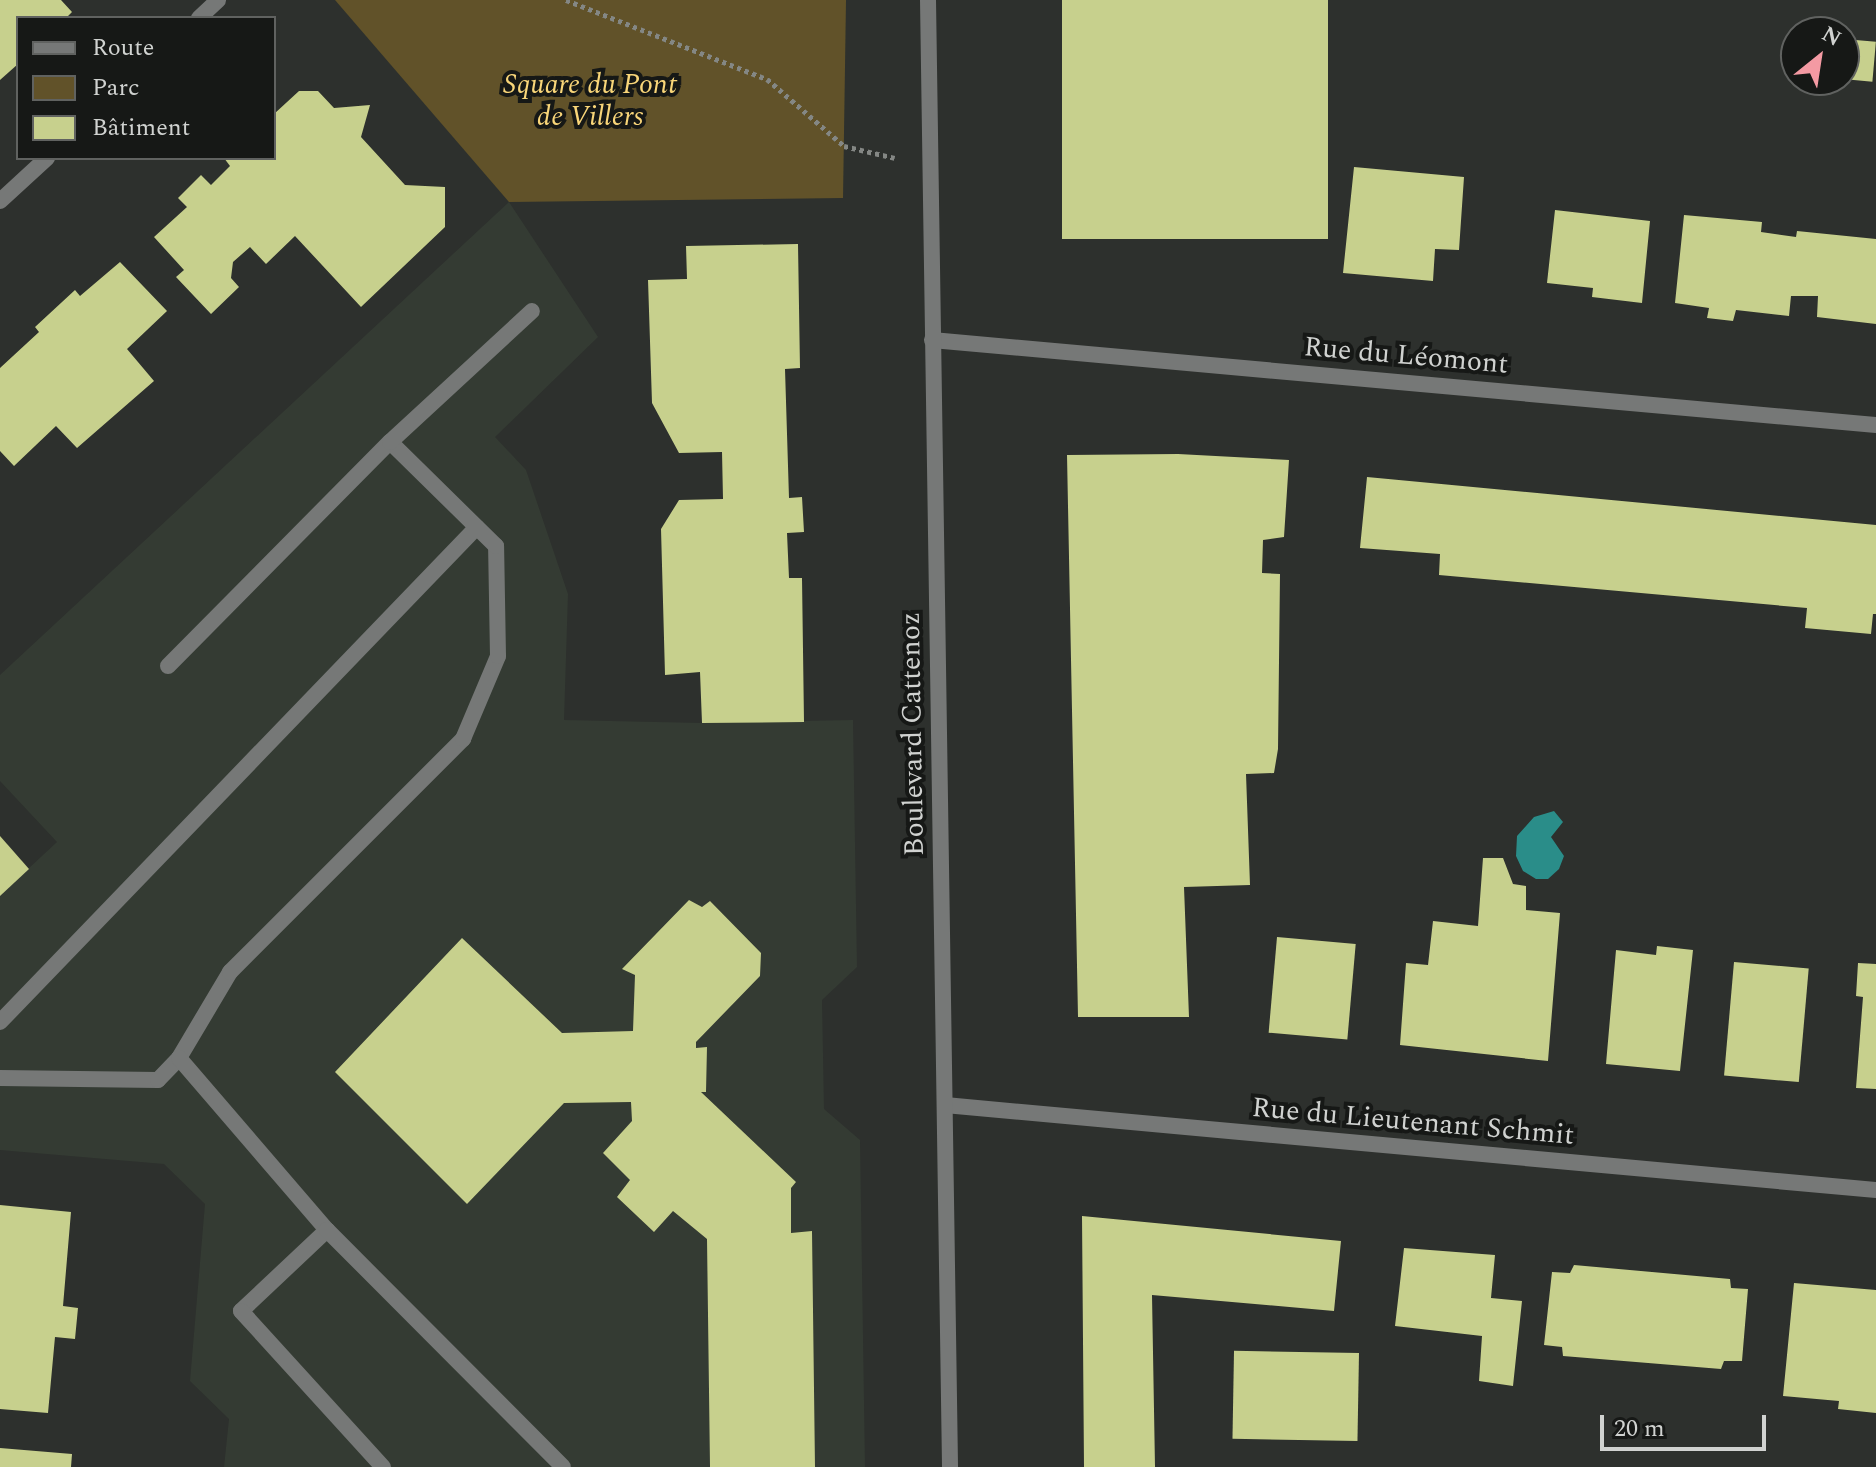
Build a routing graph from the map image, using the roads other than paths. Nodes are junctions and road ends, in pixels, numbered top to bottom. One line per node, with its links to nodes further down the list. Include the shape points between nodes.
1 (218, 0): 3 (street)
2 (928, 0): 7 (street, Boulevard Cattenoz)
3 (201, 16)
4 (45, 160): 5 (street)
5 (0, 201)
6 (532, 311): 9 (street)
7 (932, 340): 8 (street, Rue du Léomont); 15 (street, Boulevard Cattenoz)
8 (1876, 425)
9 (390, 442): 10 (street); 11 (street)
10 (477, 527): 12 (street); 13 (street, via 496,546 498,656 463,739 230,972)
11 (168, 666)
12 (0, 1022)
13 (179, 1058): 14 (street, via 158,1080); 17 (street)
14 (0, 1078)
15 (945, 1105): 16 (street, Rue du Lieutenant Schmit); 20 (street, Boulevard Cattenoz)
16 (1876, 1190)
17 (327, 1230): 18 (street, via 241,1311); 19 (street)
18 (383, 1467)
19 (563, 1467)
20 (950, 1467)

